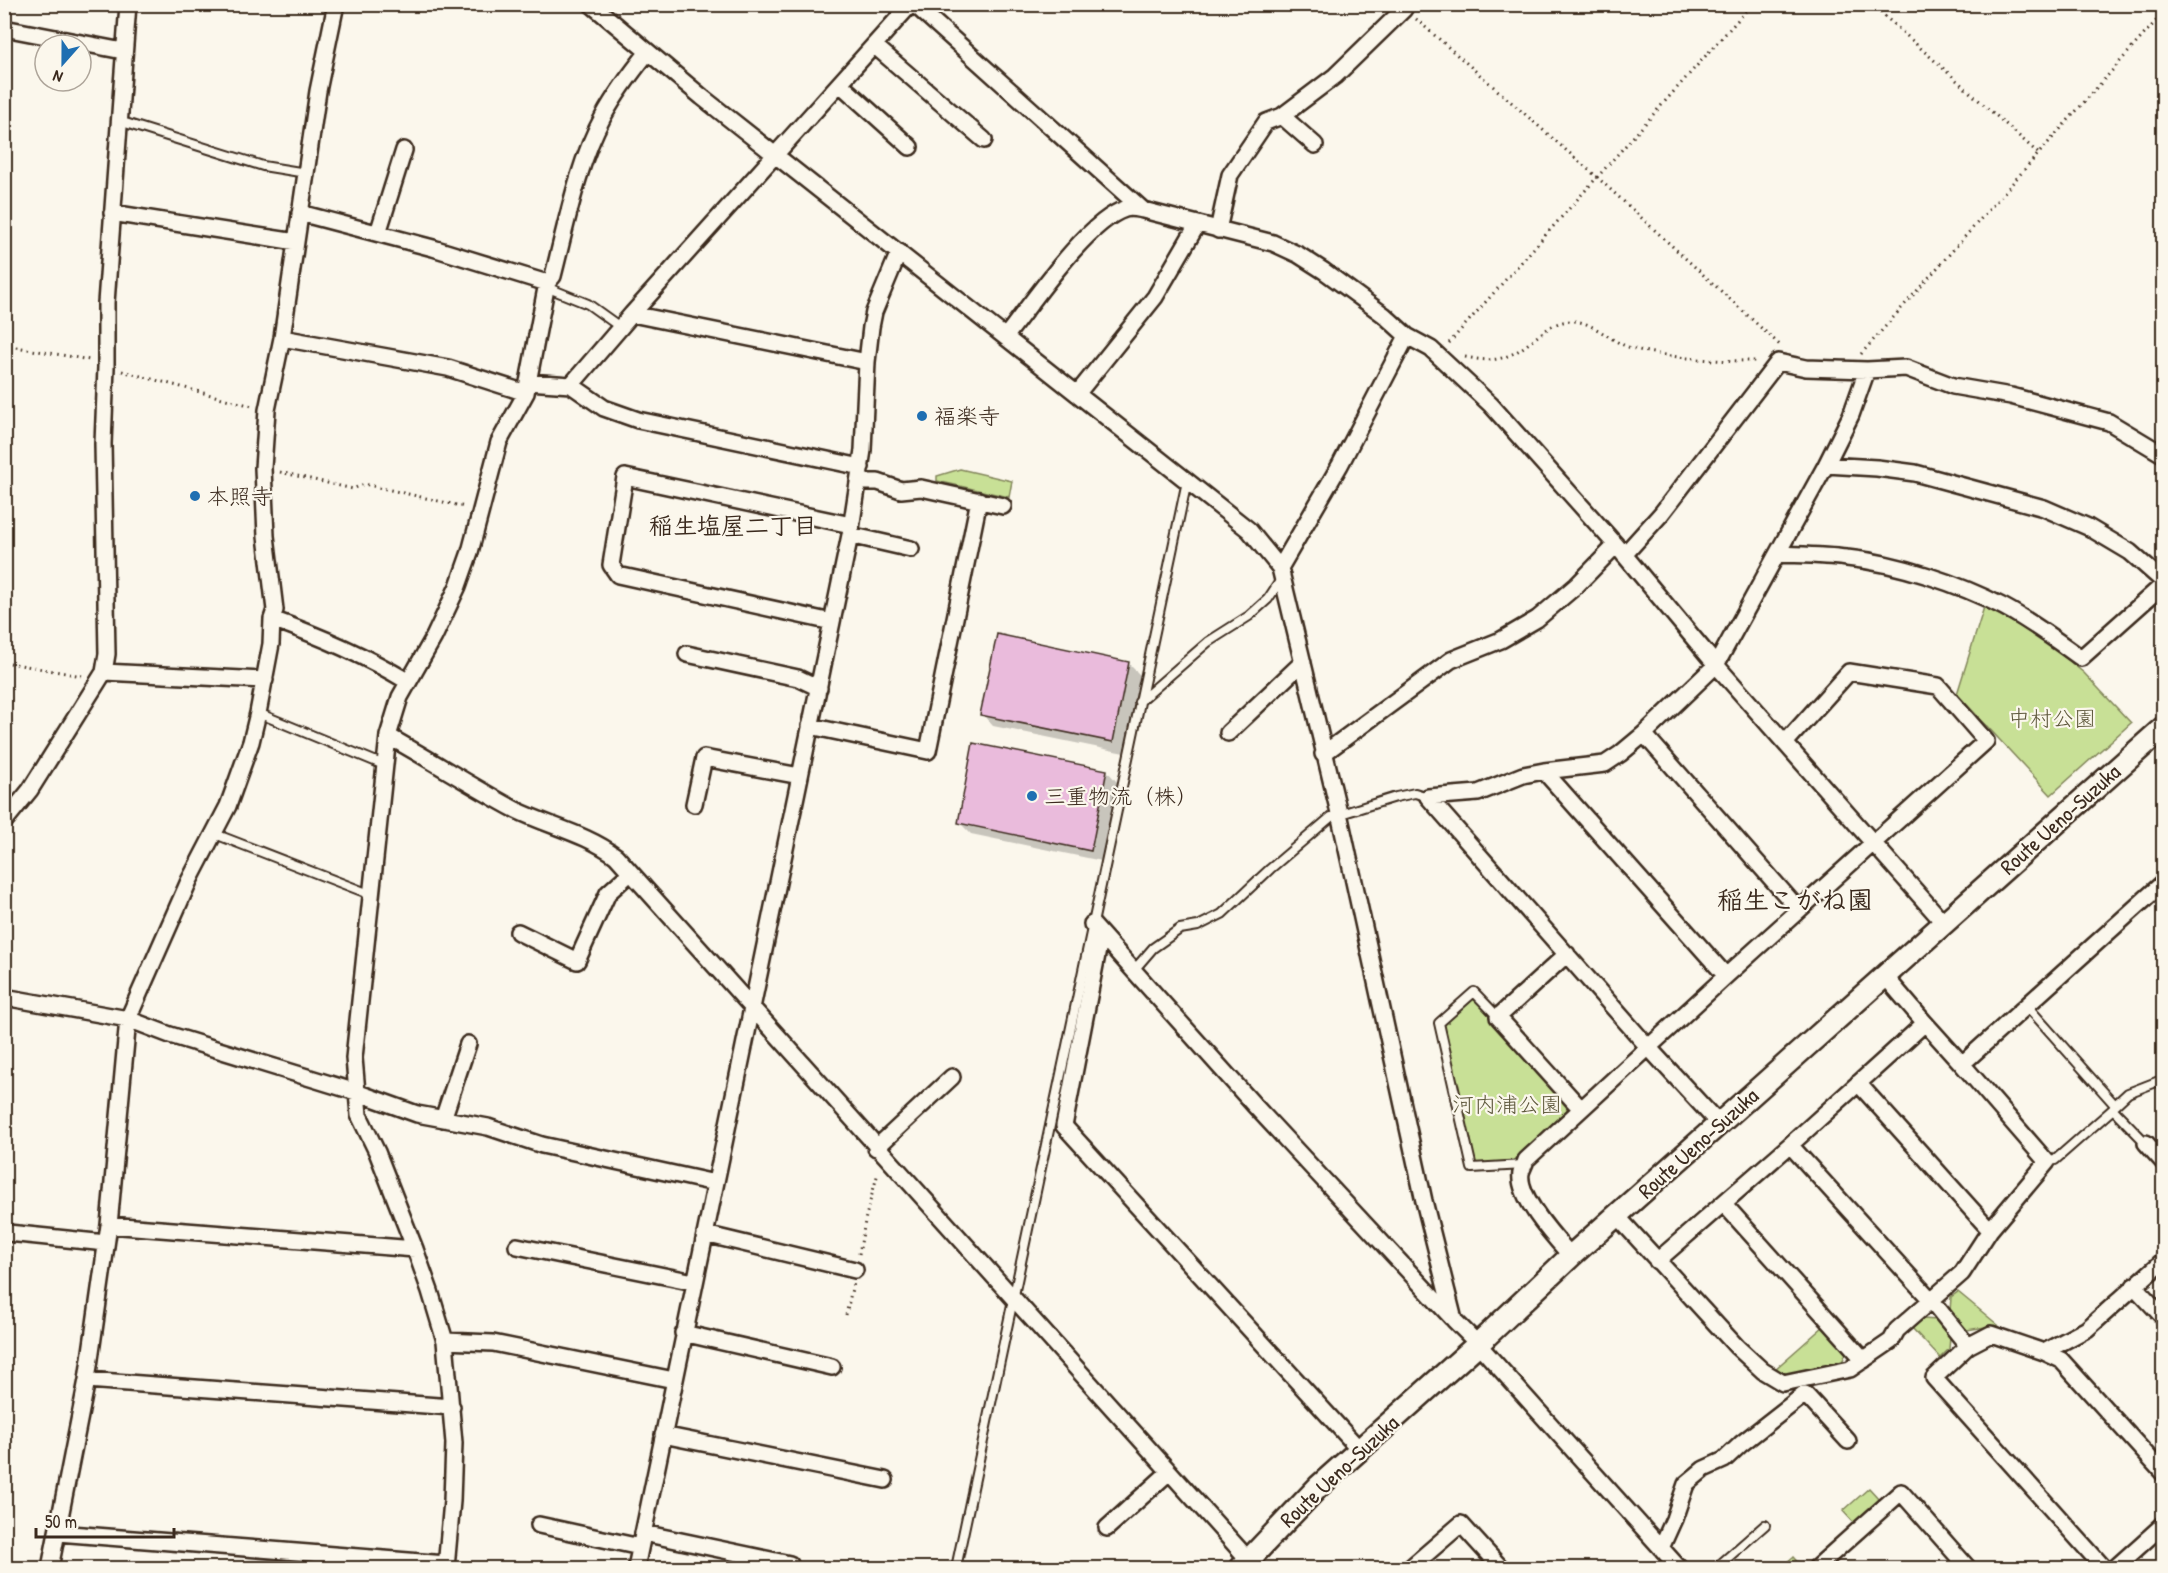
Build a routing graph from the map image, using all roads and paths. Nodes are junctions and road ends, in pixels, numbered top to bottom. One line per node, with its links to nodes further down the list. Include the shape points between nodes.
1 (128, 4): 11 (street)
2 (336, 4): 22 (street)
3 (591, 4): 12 (street)
4 (913, 4): 10 (street); 24 (street)
5 (1752, 4): 23 (path)
6 (1871, 4): 20 (path)
7 (1404, 9): 14 (street, via 1335,76); 23 (path)
8 (2163, 12): 20 (path)
9 (4, 28): 11 (street)
10 (875, 46): 13 (street); 16 (street)
11 (123, 51): 15 (street)
12 (648, 52): 21 (street); 32 (street, via 623,82 602,119)
13 (840, 84): 18 (street); 21 (street)
14 (1282, 116): 17 (street); 28 (street, via 1266,122 1230,175)
15 (119, 121): 22 (lane, via 263,166); 25 (street)
16 (984, 140)
17 (1315, 145)
18 (910, 147)
19 (404, 150): 29 (street)
20 (2038, 153): 44 (path)
21 (776, 154): 31 (street); 33 (street)
22 (306, 173): 26 (street)
23 (1598, 178): 39 (path); 43 (path)
24 (1143, 210): 27 (street); 35 (street, via 1127,208 1108,217 1086,236)
25 (112, 213): 30 (street); 42 (street)
26 (300, 213): 29 (street); 30 (street)
27 (1197, 225): 28 (street); 48 (street, via 1155,297)
28 (1218, 230): 36 (street, via 1273,243 1299,255)
29 (378, 234): 32 (street)
30 (296, 242): 37 (street)
31 (899, 252): 35 (street); 40 (street, via 874,312)
32 (547, 285): 34 (lane, via 588,304); 47 (street)
33 (632, 314): 34 (street); 40 (street)
34 (620, 327): 46 (street)
35 (1006, 336): 48 (street)
36 (1407, 336): 39 (street); 62 (street)
37 (282, 338): 47 (street, via 448,368); 49 (street)
38 (4, 345): 42 (path)
39 (1436, 351): 41 (path, via 1499,359 1513,355 1549,327 1575,321 1629,348 1661,355); 60 (street, via 1491,405)
40 (867, 362): 53 (street)
41 (1778, 362): 43 (street); 60 (street, via 1661,514)
42 (106, 365): 49 (path); 70 (street, via 106,654)
43 (1806, 368): 44 (street)
44 (1848, 368): 45 (street)
45 (1868, 370): 50 (street, via 1906,368 1953,386 2011,396 2109,422); 51 (street)
46 (571, 385): 47 (street); 53 (street, via 604,408 638,420)
47 (527, 388): 57 (street, via 499,442)
48 (1077, 394): 54 (street)
49 (267, 410): 52 (street)
50 (2163, 455)
51 (1826, 465): 61 (street); 63 (street, via 1915,472 2044,508 2088,527 2130,552)
52 (263, 468): 57 (path, via 353,489 364,484); 64 (street, via 275,610)
53 (859, 475): 55 (street, via 901,490 921,488); 58 (street)
54 (1187, 480): 62 (street, via 1249,530); 74 (lane)
55 (979, 500): 56 (street); 76 (street, via 928,750)
56 (1003, 506)
57 (481, 511): 72 (street, via 449,606)
58 (850, 530): 59 (street); 65 (street); 65 (street, via 625,477 611,565 618,575)
59 (911, 549)
60 (1620, 550): 69 (street); 82 (street, via 1537,619 1501,640 1451,660)
61 (1778, 554): 63 (street, via 1848,558 1944,581 2004,607 2081,658); 69 (street)
62 (1281, 573): 68 (street); 74 (lane, via 1262,605 1208,642)
63 (2163, 583)
64 (272, 619): 71 (street); 72 (street, via 369,658)
65 (832, 622): 73 (street)
66 (687, 654): 73 (street, via 798,678)
67 (4, 662): 70 (path)
68 (1303, 662): 78 (street); 82 (street)
69 (1716, 665): 79 (street); 81 (street)
70 (101, 675): 71 (street); 89 (street, via 30,790)
71 (265, 680): 75 (street)
72 (407, 681): 80 (street)
73 (819, 688): 76 (street)
74 (1139, 702): 97 (lane)
75 (258, 713): 83 (lane); 90 (street, via 251,742)
76 (810, 726): 85 (street)
77 (2163, 727): 96 (main road, Route Ueno-Suzuka)
78 (1228, 733)
79 (1644, 734): 84 (street, via 1605,764); 95 (street)
80 (388, 735): 83 (street); 92 (street, via 514,808 600,843)
81 (1785, 743): 91 (street); 91 (street, via 1849,672 1938,686 1986,741)
82 (1323, 754): 88 (street)
83 (384, 765): 94 (street)
84 (1545, 771): 86 (street, via 1523,775 1478,793); 102 (street)
85 (800, 776): 87 (street, via 704,758); 105 (street)
86 (1428, 797): 88 (lane, via 1415,793 1396,796); 99 (street)
87 (694, 804)
88 (1339, 813): 100 (lane, via 1222,914 1198,926 1180,929 1153,948); 146 (street)
89 (4, 822)
90 (215, 834): 94 (lane); 107 (street, via 189,881)
91 (1874, 843): 95 (street); 96 (street)
92 (630, 873): 98 (street, via 608,893 577,962); 105 (street)
93 (2163, 882): 104 (street)
94 (372, 895): 115 (street, via 354,1058)
95 (1800, 910): 102 (street)
96 (1943, 922): 101 (main road, Route Ueno-Suzuka)
97 (1096, 929): 100 (street); 142 (lane); 159 (street, via 1064,1126)
98 (518, 932)
99 (1567, 954): 106 (street); 110 (street)
100 (1134, 970): 146 (street)
101 (1884, 975): 108 (street); 119 (main road, Route Ueno-Suzuka)
102 (1726, 976): 110 (street)
103 (4, 997): 107 (street)
104 (2027, 1006): 111 (street); 116 (lane)
105 (751, 1008): 122 (street); 126 (street)
106 (1498, 1017): 117 (street); 125 (lane, via 1474,992 1439,1023 1472,1168)
107 (128, 1019): 115 (street); 129 (street)
108 (1925, 1023): 111 (street); 114 (street)
109 (468, 1044): 118 (street)
110 (1649, 1048): 117 (street); 119 (street)
111 (1962, 1064): 123 (street)
112 (952, 1077): 122 (street)
113 (2163, 1079): 116 (lane, via 2128,1093)
114 (1858, 1083): 121 (street); 130 (street)
115 (356, 1092): 118 (street); 135 (street, via 359,1115)
116 (2114, 1107): 120 (lane); 123 (lane, via 2055,1160)
117 (1581, 1109): 125 (street)
118 (443, 1119): 126 (street)
119 (1719, 1124): 128 (main road, Route Ueno-Suzuka)
120 (2146, 1143): 124 (street)
121 (1790, 1145): 127 (street); 143 (street)
122 (880, 1152): 139 (path); 142 (street)
123 (2047, 1162): 130 (street)
124 (2163, 1163)
125 (1524, 1165): 136 (street, via 1522,1183 1538,1217)
126 (715, 1183): 132 (street)
127 (1724, 1204): 138 (street); 152 (street)
128 (1617, 1216): 136 (main road, Route Ueno-Suzuka); 138 (street)
129 (109, 1225): 133 (street); 135 (street)
130 (1990, 1230): 143 (street, via 1962,1273)
131 (8, 1233): 133 (street)
132 (705, 1234): 139 (street); 140 (street)
133 (106, 1243): 154 (street)
134 (517, 1246): 140 (street)
135 (415, 1249): 148 (street)
136 (1571, 1256): 149 (main road, Route Ueno-Suzuka)
137 (2163, 1260): 141 (street)
138 (1658, 1261): 152 (street, via 1737,1347 1783,1383 1850,1369)
139 (855, 1270): 144 (path)
140 (694, 1282): 147 (street)
141 (2134, 1286): 145 (street); 151 (street, via 2087,1329)
142 (1013, 1300): 160 (street); 176 (lane)
143 (1930, 1300): 150 (street); 152 (street, via 1897,1330 1891,1341)
144 (846, 1315)
145 (2163, 1318)
146 (1454, 1320): 149 (street)
147 (683, 1333): 153 (street); 155 (street)
148 (445, 1341): 155 (street, via 493,1343); 156 (street)
149 (1478, 1344): 159 (main road, Route Ueno-Suzuka); 169 (street)
150 (1968, 1346): 151 (street, via 1991,1334); 182 (street, via 1934,1377)
151 (2044, 1353): 161 (street, via 2061,1360)
152 (1864, 1360)
153 (832, 1367)
154 (87, 1380): 156 (street); 167 (street)
155 (674, 1380): 157 (street)
156 (452, 1407): 171 (street, via 452,1501)
157 (663, 1435): 162 (street); 168 (street)
158 (1848, 1441): 169 (street, via 1805,1394 1724,1460 1704,1469 1686,1484)
159 (1360, 1450): 172 (main road, Route Ueno-Suzuka, via 1319,1486)
160 (1168, 1473): 166 (street); 172 (street)
161 (2163, 1474)
162 (885, 1480)
163 (2163, 1524): 183 (street)
164 (538, 1525): 168 (street)
165 (1765, 1525): 180 (lane)
166 (1107, 1528)
167 (58, 1533): 171 (street); 174 (street)
168 (641, 1540): 170 (street); 175 (street)
169 (1661, 1548): 179 (street)
170 (790, 1564)
171 (446, 1566)
172 (1248, 1566)
173 (1822, 1566): 181 (street, via 1900,1492)
174 (50, 1569)
175 (636, 1569)
176 (956, 1569)
177 (1410, 1569): 178 (street, via 1461,1524)
178 (1501, 1569)
179 (1679, 1569)
180 (1716, 1569)
181 (1968, 1569)
182 (2104, 1569)
183 (2115, 1569)

